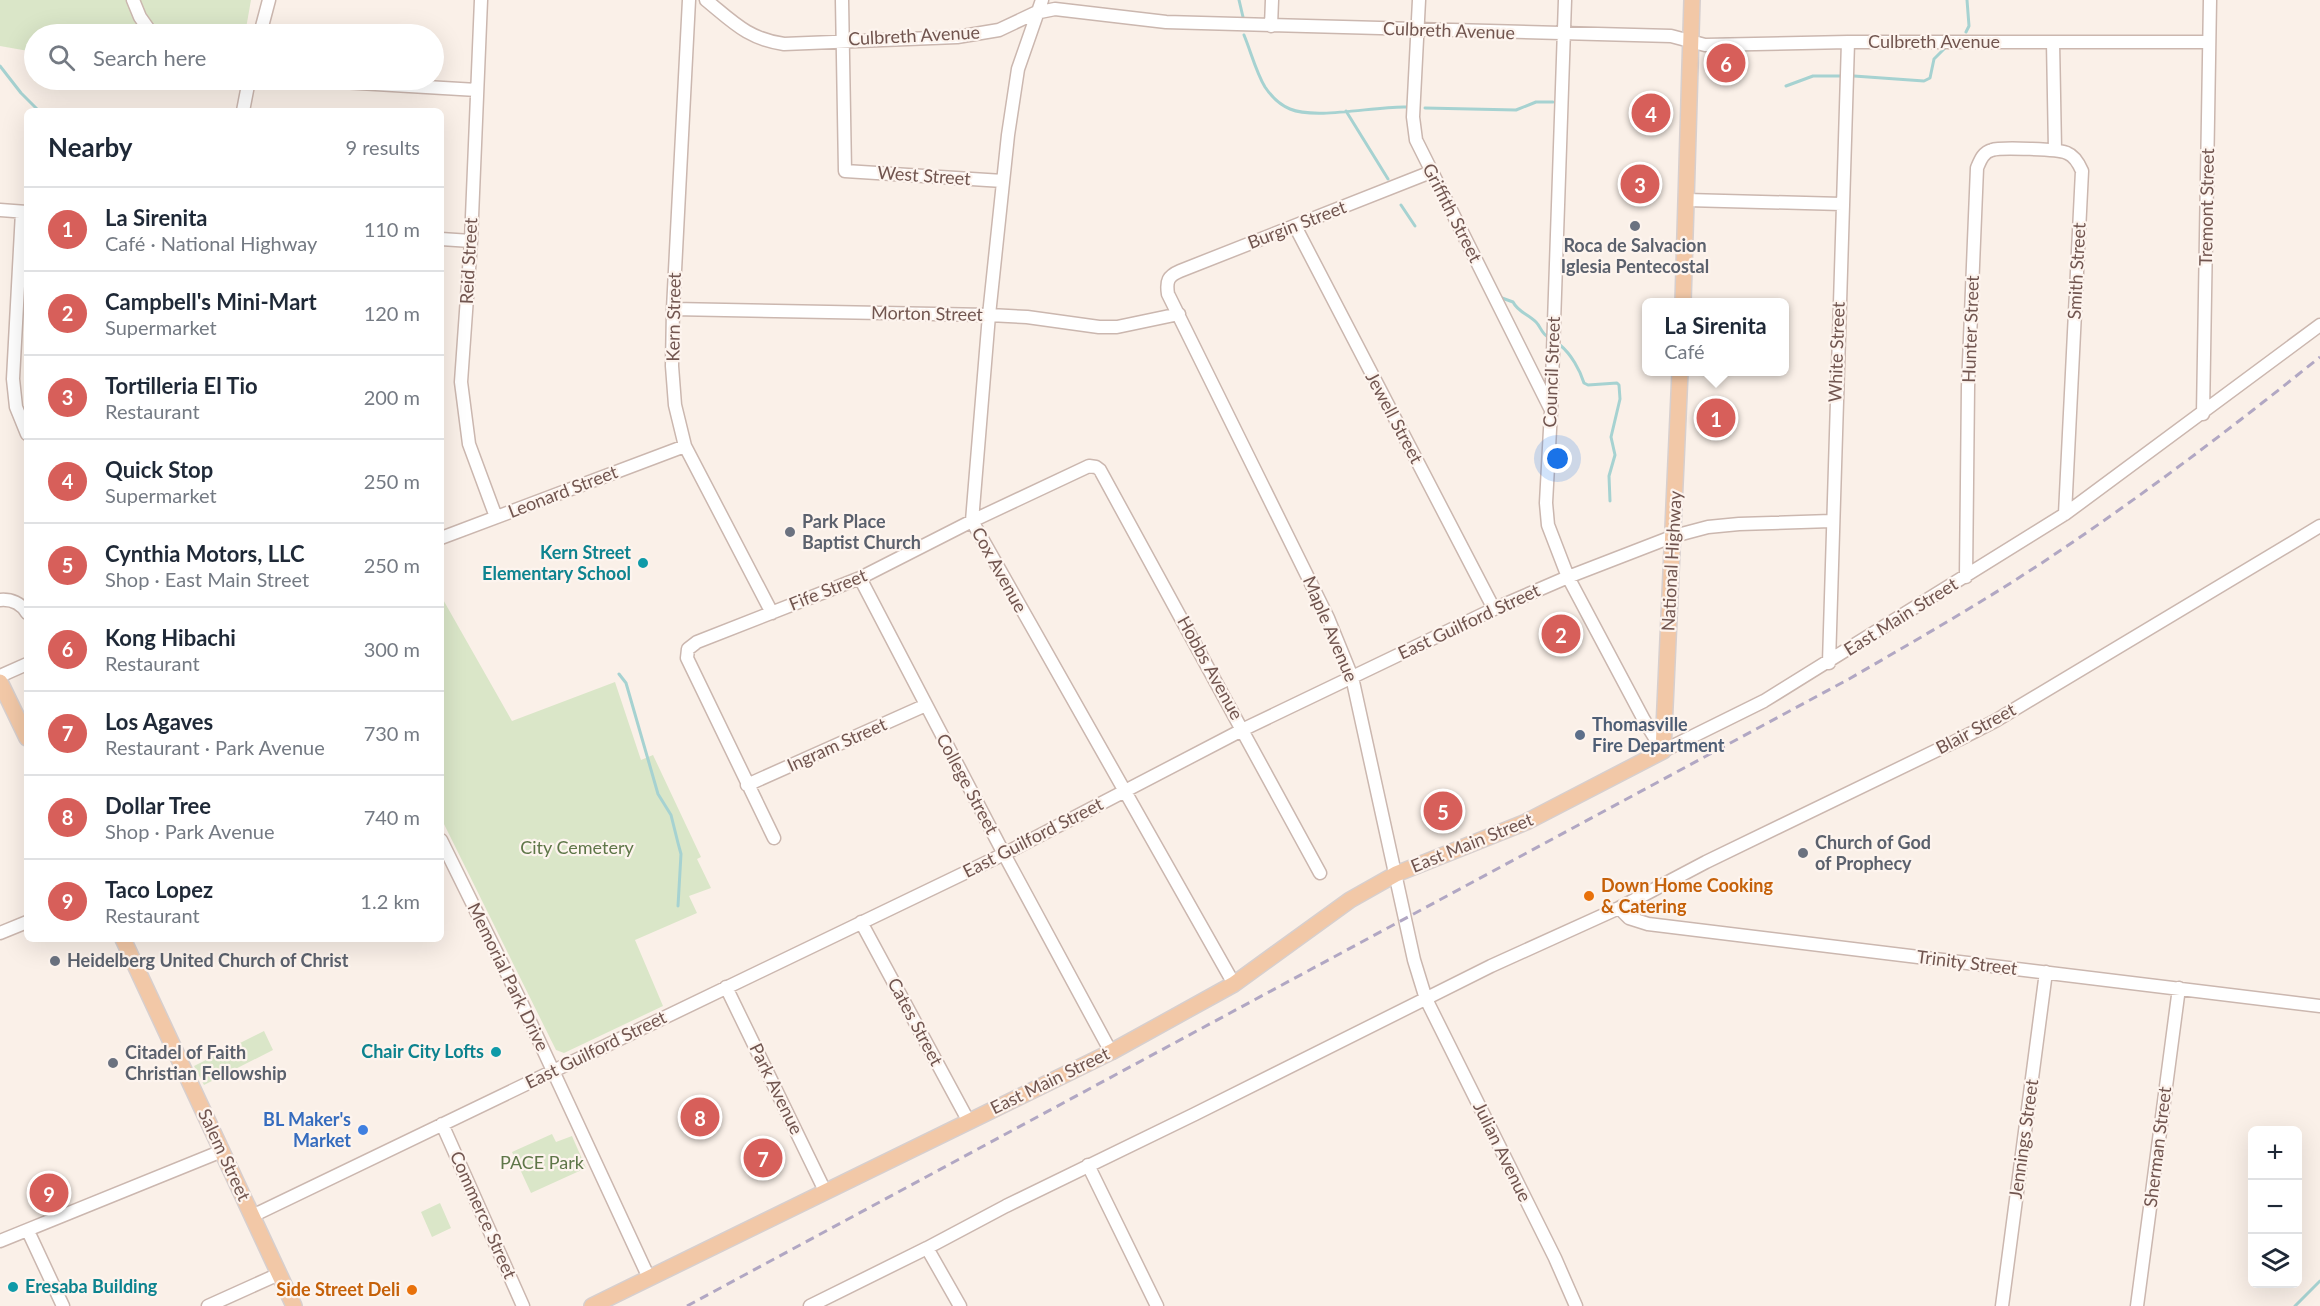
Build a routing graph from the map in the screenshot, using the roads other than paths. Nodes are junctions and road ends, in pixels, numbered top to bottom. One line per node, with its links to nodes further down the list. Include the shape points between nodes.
1 (133, 0): 14 (street)
2 (269, 0): 15 (street)
3 (481, 0): 26 (street, Reid Street)
4 (688, 0): 41 (street, Kern Street)
5 (706, 0): 19 (street, Culbreth Avenue, via 751,35 765,41 784,44)
6 (842, 0): 19 (street)
7 (1042, 0): 13 (street, Cox Avenue)
8 (1272, 0): 16 (street)
9 (1419, 0): 17 (street, Griffith Street)
10 (1565, 0): 18 (street, Council Street)
11 (1692, 0): 20 (main road)
12 (2210, 0): 23 (street, Tremont Street)
13 (1035, 13): 16 (street, Culbreth Avenue, via 1055,9 1166,22); 19 (street, Culbreth Avenue, via 999,30 957,37); 30 (street, Cox Avenue, via 1018,69)
14 (145, 24)
15 (263, 24)
16 (1271, 26): 17 (street, Culbreth Avenue)
17 (1418, 30): 18 (street, Culbreth Avenue); 29 (street, Griffith Street, via 1413,117 1416,140)
18 (1564, 34): 20 (street, Culbreth Avenue, via 1671,36); 46 (street, Council Street)
19 (844, 40): 30 (street, West Street, via 845,171)
20 (1690, 42): 21 (street, Culbreth Avenue); 31 (main road)
21 (1848, 42): 22 (street, Culbreth Avenue); 32 (street, White Street)
22 (2053, 42): 23 (street, Culbreth Avenue); 28 (street)
23 (2209, 42): 47 (street, Tremont Street)
24 (444, 88): 26 (street)
25 (247, 90): 27 (street)
26 (477, 90): 38 (street, Reid Street)
27 (244, 108)
28 (2055, 150): 51 (street, Smith Street, via 2068,153 2082,171); 59 (street, Hunter Street, via 1991,150 1977,168 1968,387)
29 (1431, 172): 36 (street, Burgin Street); 46 (street, Griffith Street)
30 (1003, 181): 43 (street, Cox Avenue)
31 (1687, 200): 32 (street); 40 (main road)
32 (1842, 204): 54 (street, White Street)
33 (0, 210): 34 (street)
34 (24, 212)
35 (24, 226): 48 (street, via 13,379 16,407)
36 (1294, 226): 39 (street, Burgin Street, via 1171,275); 63 (street, Jewell Street)
37 (444, 239): 38 (street)
38 (471, 241): 52 (street, Reid Street, via 462,382 464,417 469,444)
39 (1167, 283): 42 (street, Maple Avenue, via 1168,294)
40 (1683, 298)
41 (673, 309): 43 (street, Morton Street); 49 (street, Kern Street, via 675,405)
42 (1179, 314): 43 (street, Morton Street, via 1117,327); 68 (street, Maple Avenue, via 1328,618)
43 (989, 315): 53 (street, Cox Avenue)
44 (2320, 326): 47 (street, East Main Street)
45 (1680, 376): 56 (main road, National Highway)
46 (1551, 411): 58 (street, Council Street, via 1548,525)
47 (2203, 414): 51 (street, East Main Street)
48 (24, 427)
49 (685, 446): 52 (street, Leonard Street); 64 (street, Kern Street)
50 (1096, 467): 53 (street, Fife Street, via 1089,466); 72 (street, Hobbs Avenue)
51 (2065, 514): 59 (street, East Main Street)
52 (496, 517): 57 (street, Leonard Street)
53 (972, 521): 60 (street, Fife Street); 75 (street, Cox Avenue)
54 (1831, 521): 56 (street, East Guilford Street, via 1739,524); 65 (street, White Street)
55 (2320, 526): 81 (street, Blair Street, via 1995,721)
56 (1674, 536): 58 (street, East Guilford Street); 73 (main road, National Highway)
57 (444, 537)
58 (1568, 577): 63 (street, East Guilford Street); 73 (street, Council Street)
59 (1966, 577): 65 (street, East Main Street)
60 (860, 578): 64 (street, Fife Street); 70 (street, College Street)
61 (0, 600): 62 (street)
62 (24, 607)
63 (1494, 609): 68 (street, East Guilford Street)
64 (772, 613): 74 (street, Fife Street, via 688,649 687,658)
65 (1828, 663): 73 (street, East Main Street, via 1764,701)
66 (24, 665): 67 (street)
67 (0, 676)
68 (1352, 677): 72 (street, East Guilford Street); 80 (street, Maple Avenue)
69 (0, 682): 71 (main road)
70 (926, 705): 74 (street, Ingram Street); 78 (street, College Street)
71 (23, 719)
72 (1244, 729): 75 (street, East Guilford Street); 79 (street, Hobbs Avenue)
73 (1663, 751): 80 (main road, East Main Street, via 1527,822)
74 (747, 785): 76 (street)
75 (1125, 792): 78 (street, East Guilford Street); 87 (street, Cox Avenue)
76 (774, 838)
77 (444, 846): 93 (street, Memorial Park Drive)
78 (1004, 854): 82 (street, East Guilford Street); 92 (street, College Street)
79 (1320, 873)
80 (1396, 874): 87 (main road, East Main Street, via 1350,900); 90 (street, Maple Avenue)
81 (1619, 908): 86 (street, Trinity Street, via 1629,918 1648,924); 90 (street)
82 (861, 922): 88 (street, East Guilford Street); 94 (street, Cates Street)
83 (24, 923): 84 (street)
84 (0, 933)
85 (124, 942): 96 (main road, Salem Street)
86 (2046, 972): 89 (street, Trinity Street); 114 (street, Jennings Street)
87 (1234, 984): 92 (main road, East Main Street)
88 (726, 987): 93 (street, East Guilford Street); 98 (street, Park Avenue)
89 (2179, 988): 91 (street, Trinity Street); 115 (street, Sherman Street)
90 (1426, 999): 97 (street); 113 (street, Julian Avenue)
91 (2320, 1006)
92 (1111, 1052): 94 (main road, East Main Street)
93 (553, 1071): 95 (street, East Guilford Street); 104 (street, Memorial Park Drive)
94 (969, 1122): 98 (main road, East Main Street)
95 (442, 1124): 99 (street, East Guilford Street); 108 (street, Commerce Street)
96 (222, 1151): 99 (main road, Salem Street); 100 (street)
97 (1088, 1165): 102 (street); 112 (street)
98 (825, 1191): 104 (main road, East Main Street)
99 (252, 1216): 103 (main road, Salem Street)
100 (28, 1231): 101 (street); 105 (street)
101 (0, 1241)
102 (927, 1248): 110 (street); 111 (street)
103 (279, 1274): 106 (street); 107 (main road, Salem Street)
104 (649, 1278): 109 (main road, East Main Street)
105 (63, 1306)
106 (208, 1306)
107 (294, 1306)
108 (523, 1306)
109 (591, 1306)
110 (810, 1306)
111 (960, 1306)
112 (1157, 1306)
113 (1576, 1306)
114 (2002, 1306)
115 (2137, 1306)

